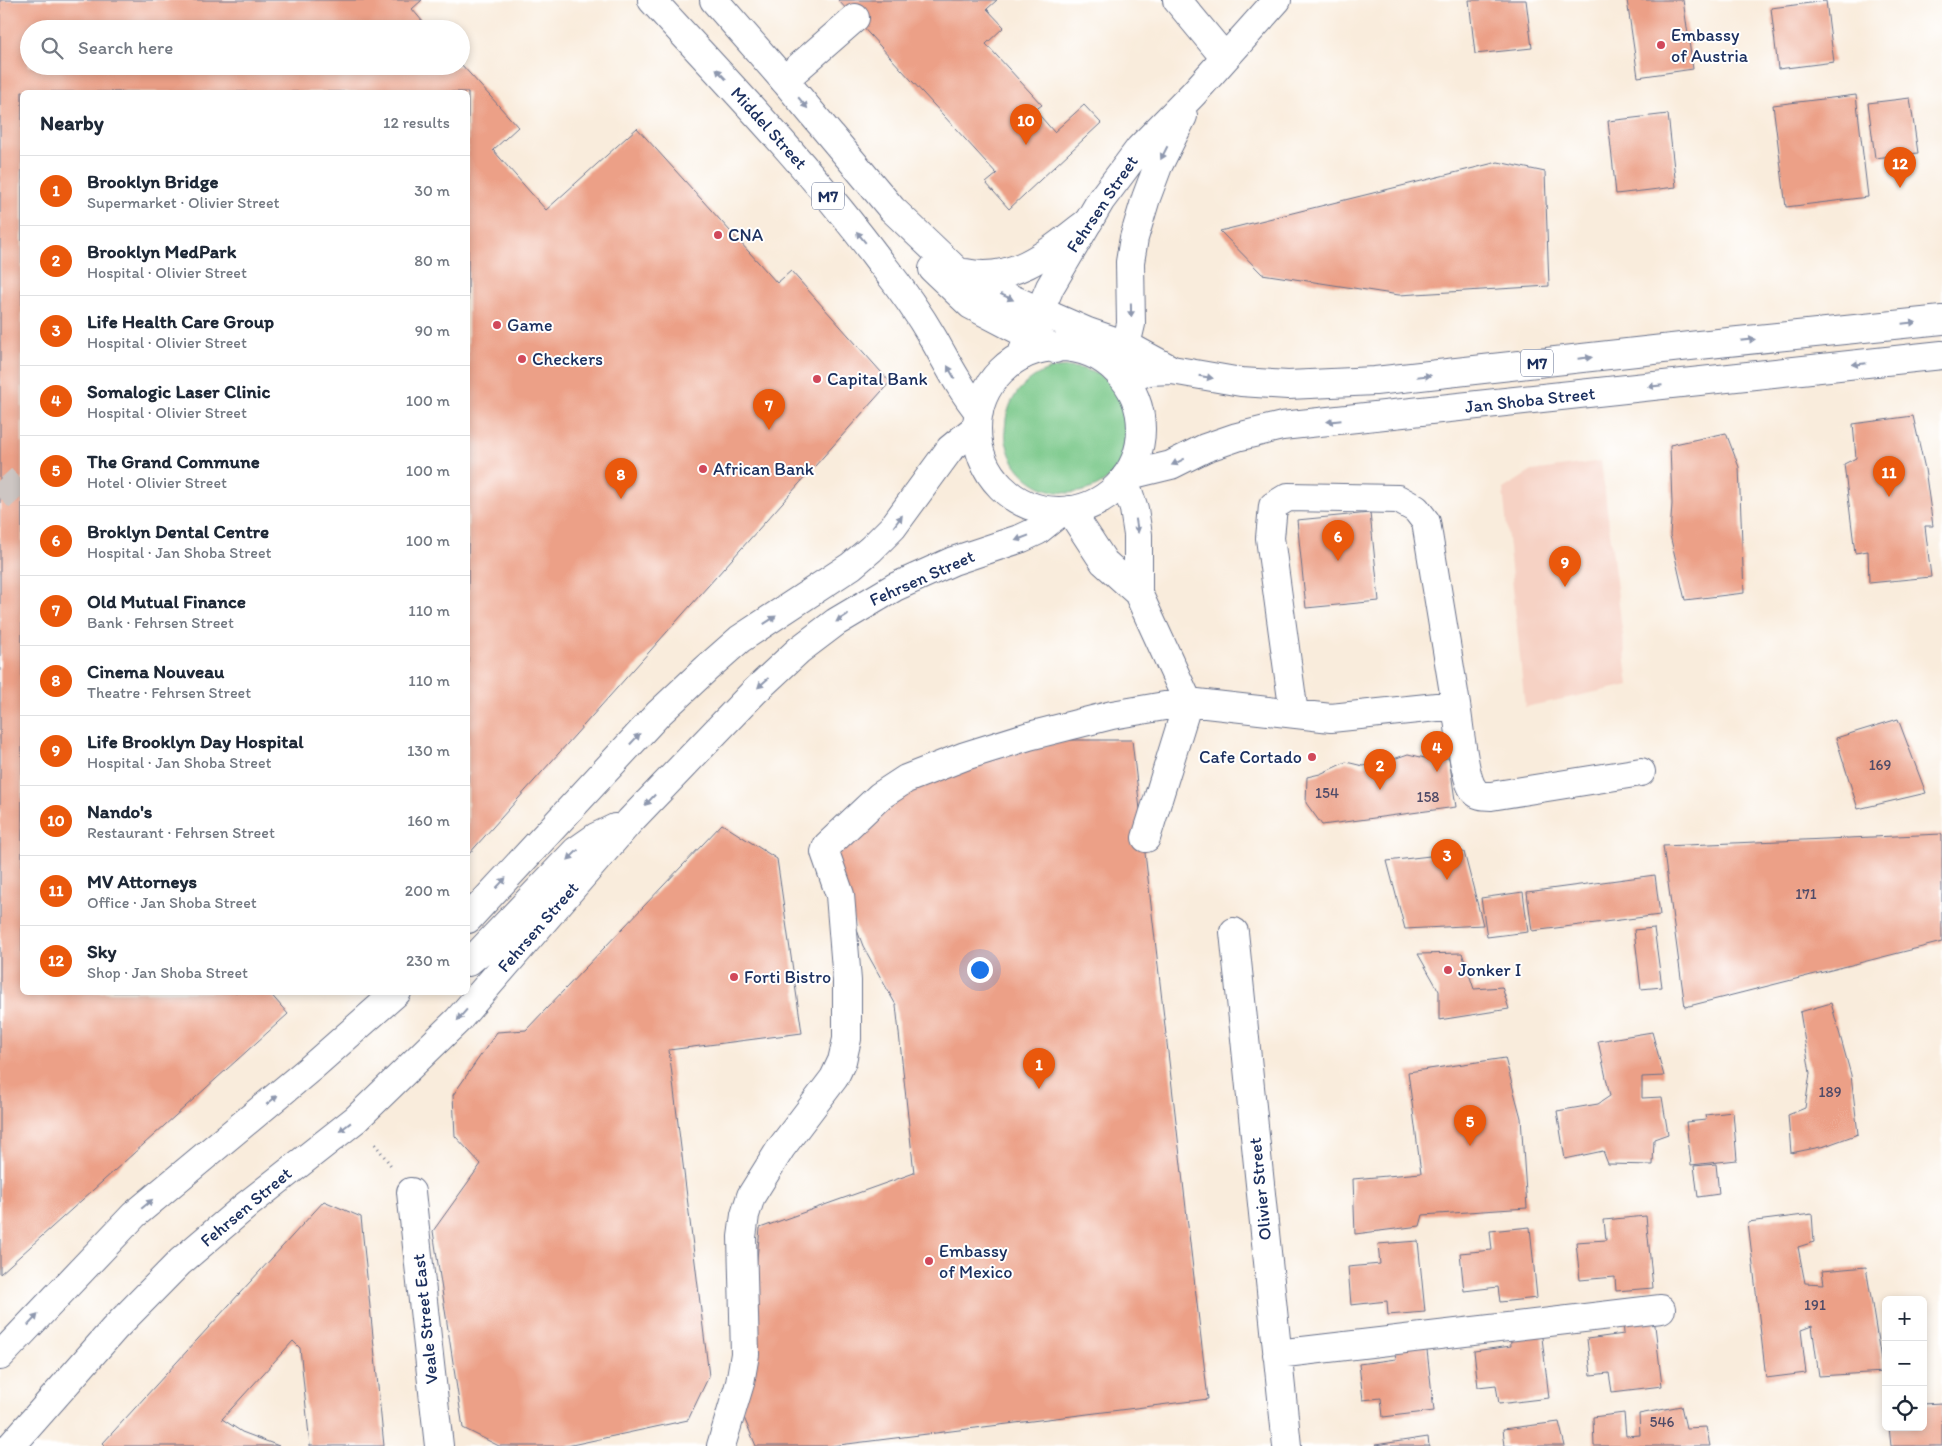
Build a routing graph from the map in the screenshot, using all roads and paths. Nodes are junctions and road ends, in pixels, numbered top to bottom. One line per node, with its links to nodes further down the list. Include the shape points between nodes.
1 (652, 0): 18 (street, Middel Street / M7, one-way to 1, via 933,338 879,260 800,161)
2 (714, 0): 7 (street, M7)
3 (1177, 0): 6 (street)
4 (1277, 0): 6 (street, Fehrsen Street)
5 (855, 18): 7 (street)
6 (1225, 58): 8 (street, Fehrsen Street)
7 (784, 80): 9 (street, M7, one-way to 9)
8 (1193, 94): 10 (street, Fehrsen Street, via 1140,148); 14 (street, Fehrsen Street, one-way to 14, via 1158,166 1134,238 1130,262 1131,324)
9 (892, 209): 11 (street, M7); 13 (street, M7, via 905,237 928,265 972,305)
10 (1089, 221): 11 (street, via 1034,262 1017,269 978,276); 13 (street, Fehrsen Street, via 1050,287)
11 (956, 271): 13 (street, M7, one-way to 13)
12 (1942, 320): 16 (street, Jan Shoba Street / M7, one-way to 12, via 1241,382 1288,385 1375,381)
13 (1030, 334): 14 (street, M7, via 1088,332); 17 (street, M7, via 1046,349 1072,348 1088,352); 18 (street, M7, via 987,389)
14 (1126, 345): 16 (street, M7); 17 (street, Fehrsen Street)
15 (1942, 355): 19 (street, Jan Shoba Street / M7, one-way to 19, via 1282,426 1237,436 1171,465)
16 (1172, 370): 17 (street, Jan Shoba Street / M7)
17 (1120, 375): 19 (street, M7, via 1133,395 1140,428 1139,445)
18 (978, 420): 20 (street, M7, via 979,449 988,470 1001,487 1019,501 1040,509); 28 (street, one-way to 18, via 665,708 706,669 740,639 851,566 871,549 893,527 950,449)
19 (1125, 477): 20 (street, M7, via 1097,502); 21 (street, one-way to 21, via 1138,534)
20 (1066, 511): 21 (street, via 1104,562); 26 (street, Fehrsen Street, one-way to 26, via 1037,532 922,574 864,603 836,622 799,650 754,692)
21 (1138, 593): 22 (street)
22 (1188, 702): 24 (street); 27 (street); 38 (street, via 1112,715 1028,736 931,769 880,796 826,846 825,852 840,895 847,981 847,1039 834,1078 782,1148 751,1196 745,1215 742,1237 744,1354 740,1383)
23 (1456, 704): 24 (street, via 1330,718); 24 (street, via 1426,522 1416,509 1398,499 1288,497 1273,506 1270,538); 25 (street, via 1468,779 1480,795)
24 (1294, 714)
25 (1641, 772)
26 (630, 821): 30 (street, one-way to 30, via 596,837 576,851); 36 (street, Fehrsen Street, one-way to 36, via 458,1020 356,1119 180,1262 114,1329)
27 (1146, 838)
28 (470, 917)
29 (1234, 932): 34 (street, Olivier Street)
30 (470, 960)
31 (393, 995): 35 (street, one-way to 31, via 134,1215 312,1067)
32 (411, 1192): 37 (street, Veale Street East)
33 (1661, 1309): 34 (street)
34 (1278, 1354): 39 (street, Olivier Street)
35 (0, 1356)
36 (11, 1446)
37 (439, 1446)
38 (721, 1446)
39 (1287, 1446)

